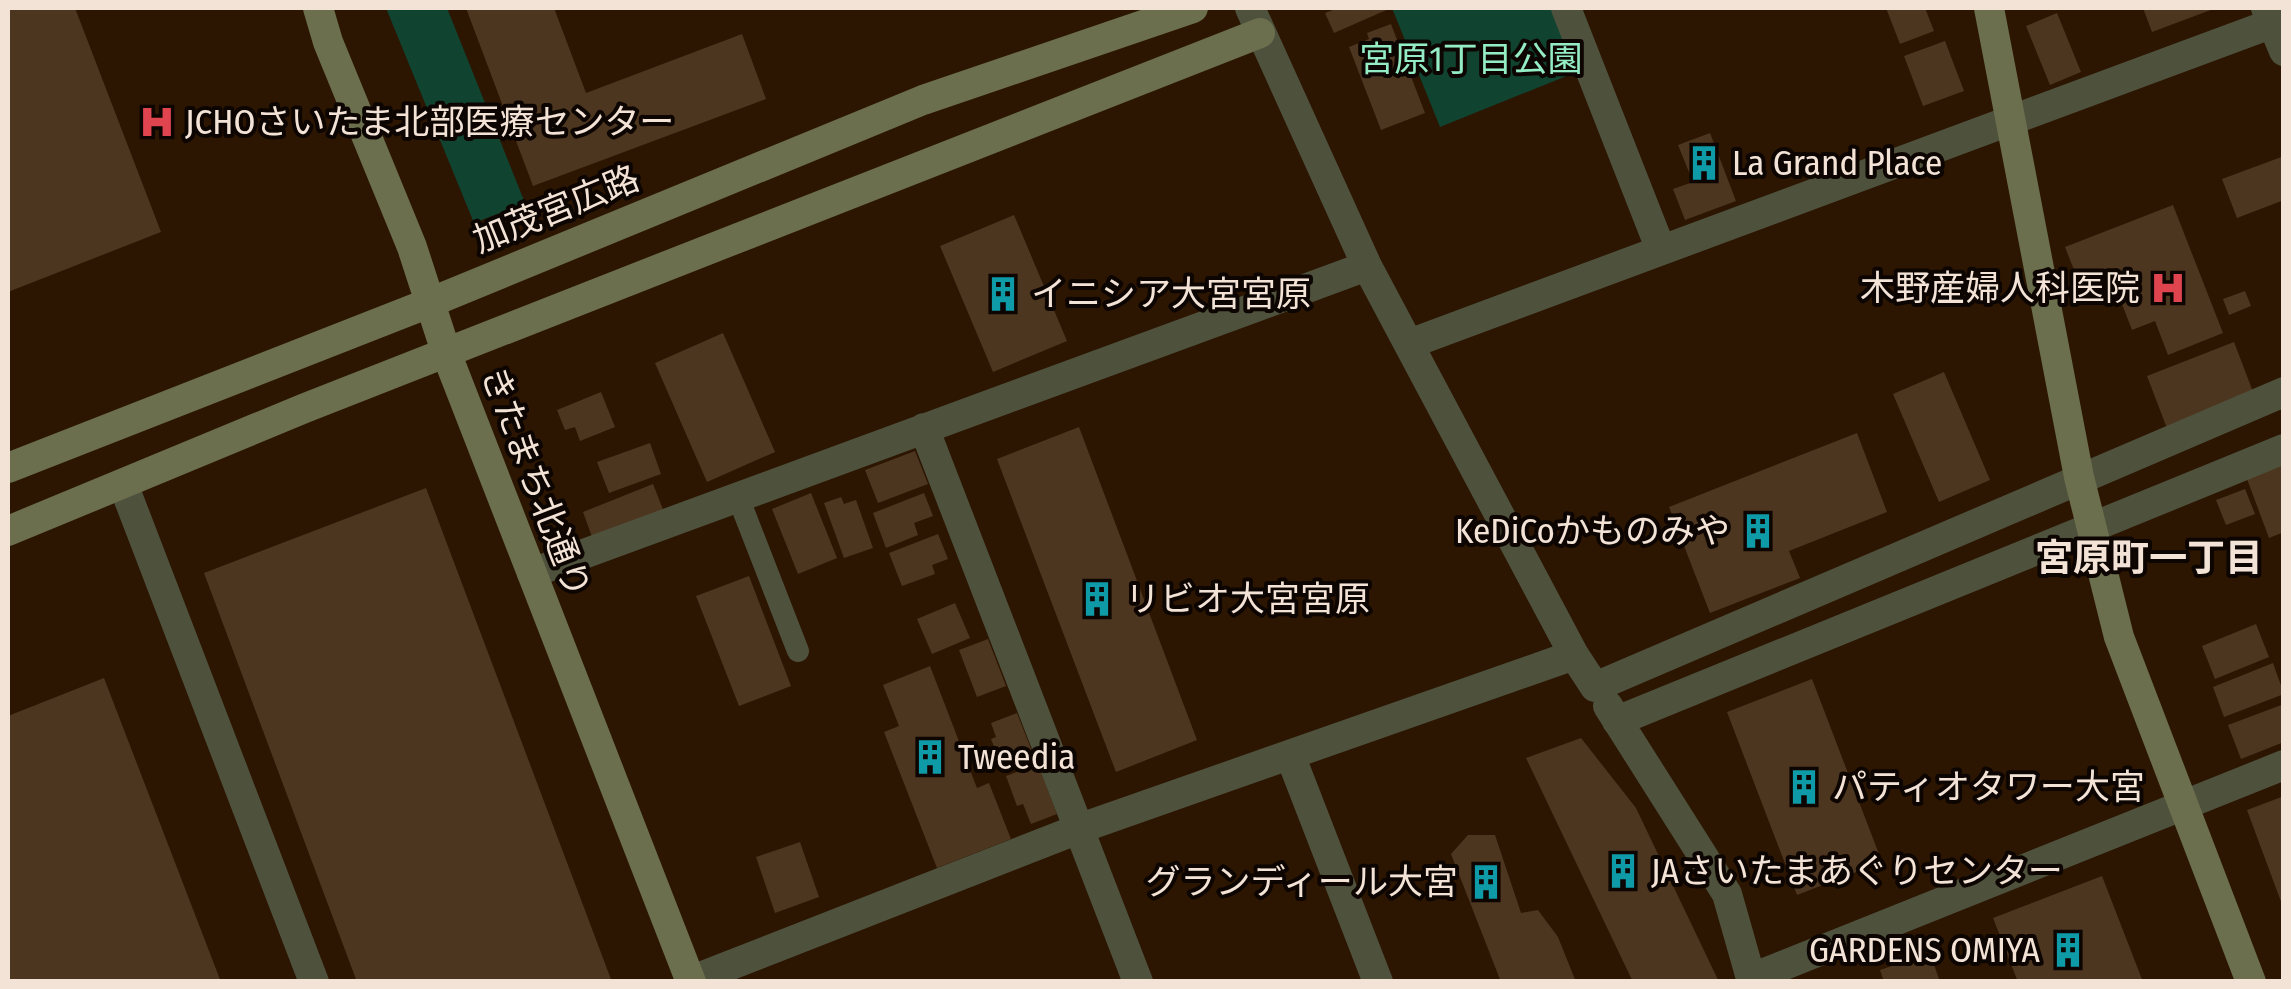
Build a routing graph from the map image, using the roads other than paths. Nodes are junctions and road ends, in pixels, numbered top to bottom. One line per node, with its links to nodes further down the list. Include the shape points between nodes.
1 (318, 8): 10 (street, きたまち北通り)
2 (1193, 8): 10 (street, 加茂宮広路, via 922,100)
3 (1566, 8): 8 (street)
4 (1989, 8): 7 (street)
5 (1255, 20): 9 (street); 12 (street)
6 (2276, 25): 7 (street)
7 (2009, 121): 8 (street); 18 (street)
8 (1660, 250): 11 (street)
9 (1366, 266): 11 (street); 14 (street)
10 (430, 302): 12 (street, きたまち北通り); 16 (street, 加茂宮広路)
11 (1409, 344): 24 (street)
12 (447, 355): 17 (street); 22 (street, きたまち北通り)
13 (2284, 392): 18 (street)
14 (924, 428): 19 (street); 30 (street)
15 (2284, 450): 20 (street)
16 (8, 468)
17 (122, 484): 21 (street); 33 (street)
18 (2081, 484): 20 (street); 25 (street)
19 (738, 496): 22 (street); 23 (lane)
20 (2092, 526): 26 (street); 29 (street, via 2119,637)
21 (8, 531)
22 (532, 572): 32 (street, きたまち北通り)
23 (798, 650)
24 (1574, 654): 25 (street); 27 (street)
25 (1595, 687): 26 (street)
26 (1618, 721): 31 (street, via 1727,894)
27 (1290, 755): 30 (street); 35 (street)
28 (2284, 765): 29 (street)
29 (2182, 807): 31 (street); 36 (street)
30 (1081, 828): 32 (street); 34 (street)
31 (1752, 980)
32 (690, 981)
33 (314, 982)
34 (1138, 982)
35 (1378, 982)
36 (2251, 982)

